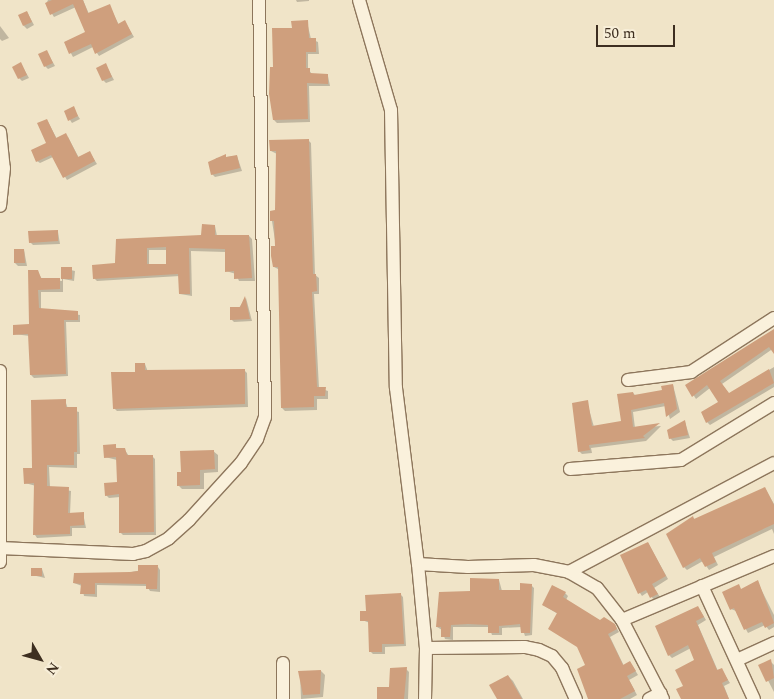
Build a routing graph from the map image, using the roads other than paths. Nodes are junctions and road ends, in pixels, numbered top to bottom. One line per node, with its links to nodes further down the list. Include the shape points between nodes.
1 (259, 0): 13 (street, via 265,417 257,439 241,462 189,520 169,538 146,551 133,554)
2 (359, 0): 16 (street, via 391,110 396,388)
3 (0, 132): 4 (street)
4 (2, 166): 5 (street)
5 (0, 206)
6 (774, 318): 8 (street, via 691,372)
7 (0, 371): 9 (street)
8 (628, 380)
9 (1, 389): 13 (street)
10 (774, 403): 12 (street, via 680,460)
11 (774, 464): 17 (street)
12 (570, 469)
13 (0, 548): 15 (street)
14 (774, 556): 18 (street)
15 (0, 562)
16 (418, 564): 17 (street, via 468,567 534,564); 21 (street)
17 (569, 572): 19 (street, via 597,588)
18 (702, 586): 19 (street); 22 (street)
19 (622, 620): 24 (street)
20 (774, 643): 22 (street)
21 (426, 648): 26 (street); 27 (street, via 525,647 539,650 552,656 562,668)
22 (737, 660): 28 (street)
23 (283, 662): 25 (street)
24 (658, 697)
25 (283, 699)
26 (425, 699)
27 (576, 699)
28 (754, 699)

